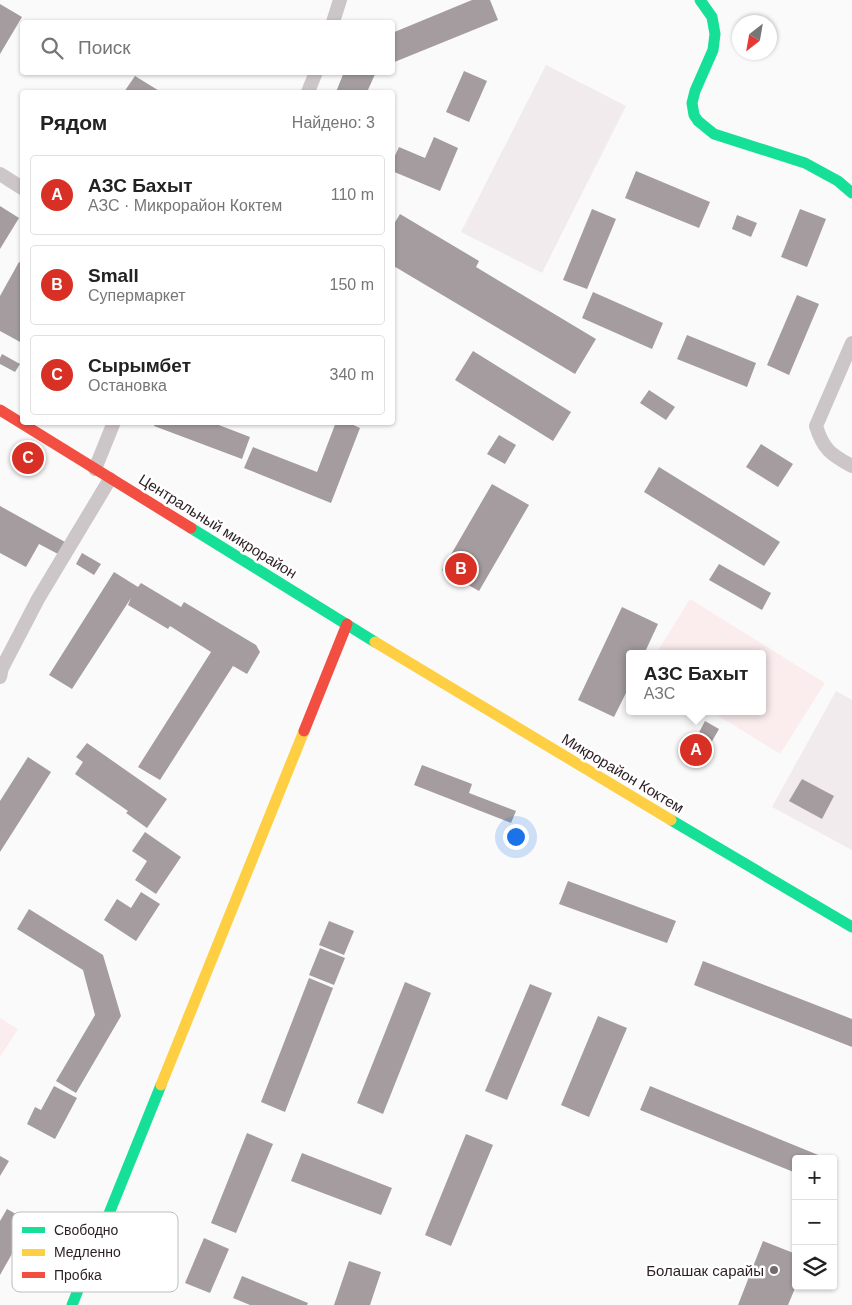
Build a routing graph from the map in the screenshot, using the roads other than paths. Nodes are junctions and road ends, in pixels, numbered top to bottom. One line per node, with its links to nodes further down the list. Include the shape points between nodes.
1 (340, 0): 3 (street)
2 (700, 0): 8 (street, via 711,18 715,33 715,48 693,98 694,114 702,125 714,134 806,163 825,172)
3 (334, 20)
4 (315, 75): 5 (street)
5 (309, 90)
6 (0, 174): 7 (street)
7 (20, 187)
8 (852, 193)
9 (852, 343): 14 (street, via 816,426 827,450)
10 (0, 410): 11 (street, Центральный микрорайон)
11 (20, 422)
12 (24, 425): 15 (street, Центральный микрорайон)
13 (113, 425): 15 (street)
14 (852, 466)
15 (95, 469): 16 (street, Центральный микрорайон)
16 (110, 479): 17 (street, Центральный микрорайон); 18 (street, via 38,599 2,668)
17 (348, 624): 19 (street, Микрорайон Коктем, via 541,743); 20 (street)
18 (0, 678)
19 (852, 927)
20 (110, 1212)
21 (77, 1292): 22 (street)
22 (72, 1305)

